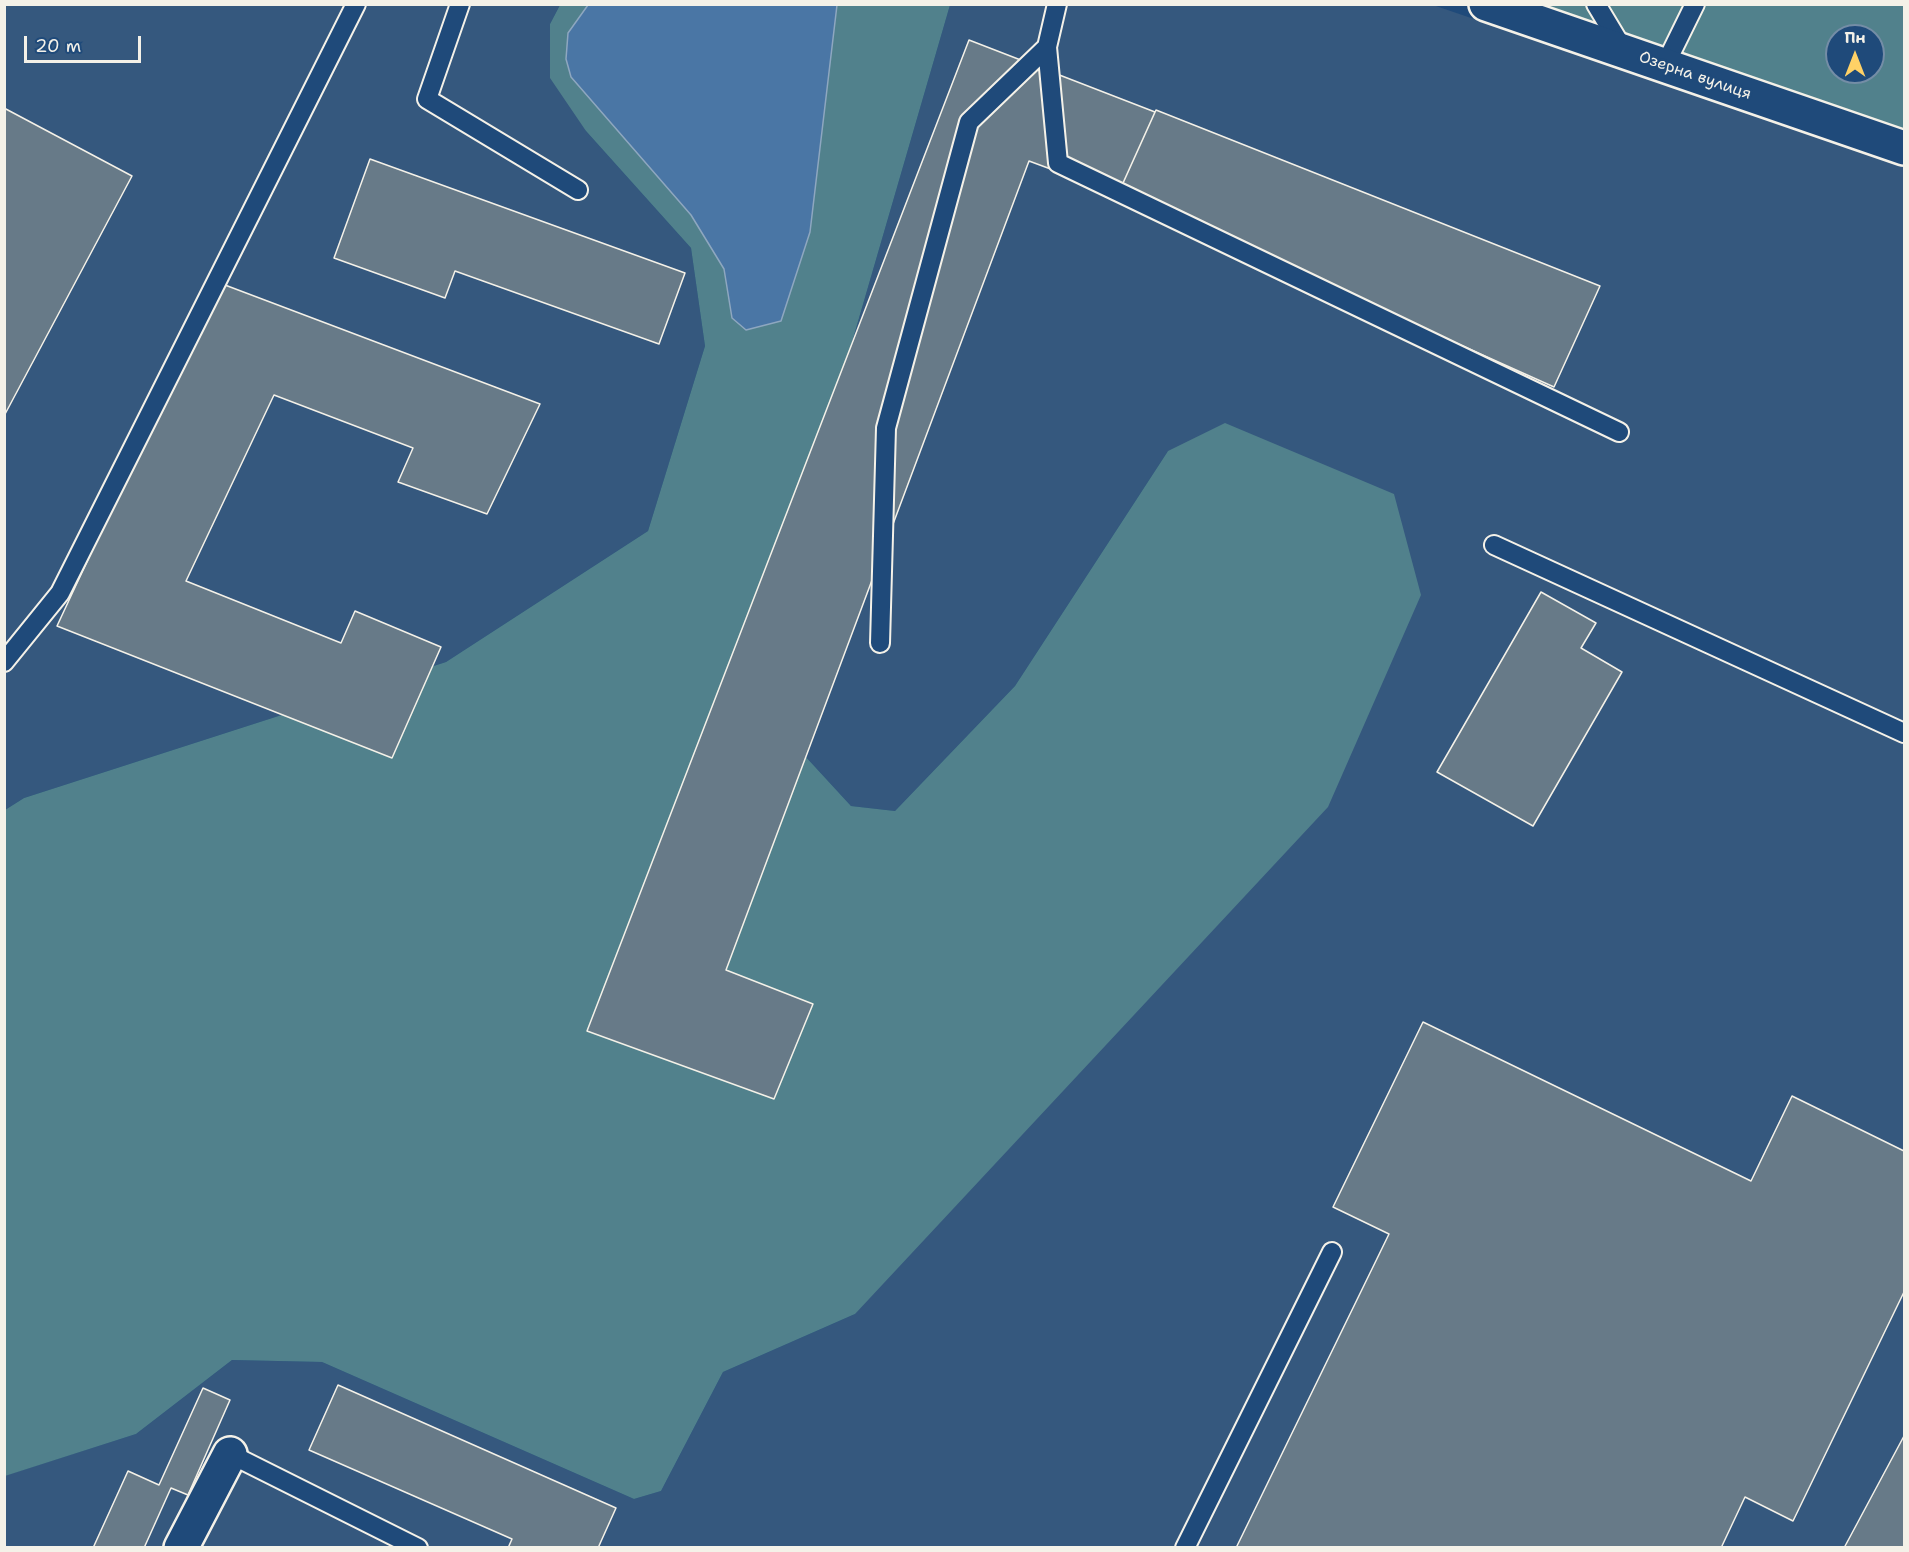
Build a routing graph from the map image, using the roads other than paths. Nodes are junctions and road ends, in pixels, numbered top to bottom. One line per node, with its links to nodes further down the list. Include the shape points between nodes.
1 (356, 4): 15 (lane, via 60,593)
2 (460, 4): 11 (lane, via 427,99)
3 (1057, 4): 7 (lane)
4 (1486, 4): 8 (street, Озерна вулиця)
5 (1596, 4): 8 (lane)
6 (1695, 4): 9 (lane)
7 (1047, 47): 12 (lane, via 1058,164); 14 (lane, via 969,122 886,428)
8 (1626, 52): 9 (street, Озерна вулиця)
9 (1665, 65): 10 (street, Озерна вулиця)
10 (1905, 148)
11 (578, 190)
12 (1619, 432)
13 (1494, 545): 16 (lane)
14 (880, 643)
15 (4, 662)
16 (1905, 733)
17 (1332, 1252): 21 (lane)
18 (230, 1454): 19 (street); 20 (lane)
19 (181, 1548)
20 (418, 1548)
21 (1185, 1548)

